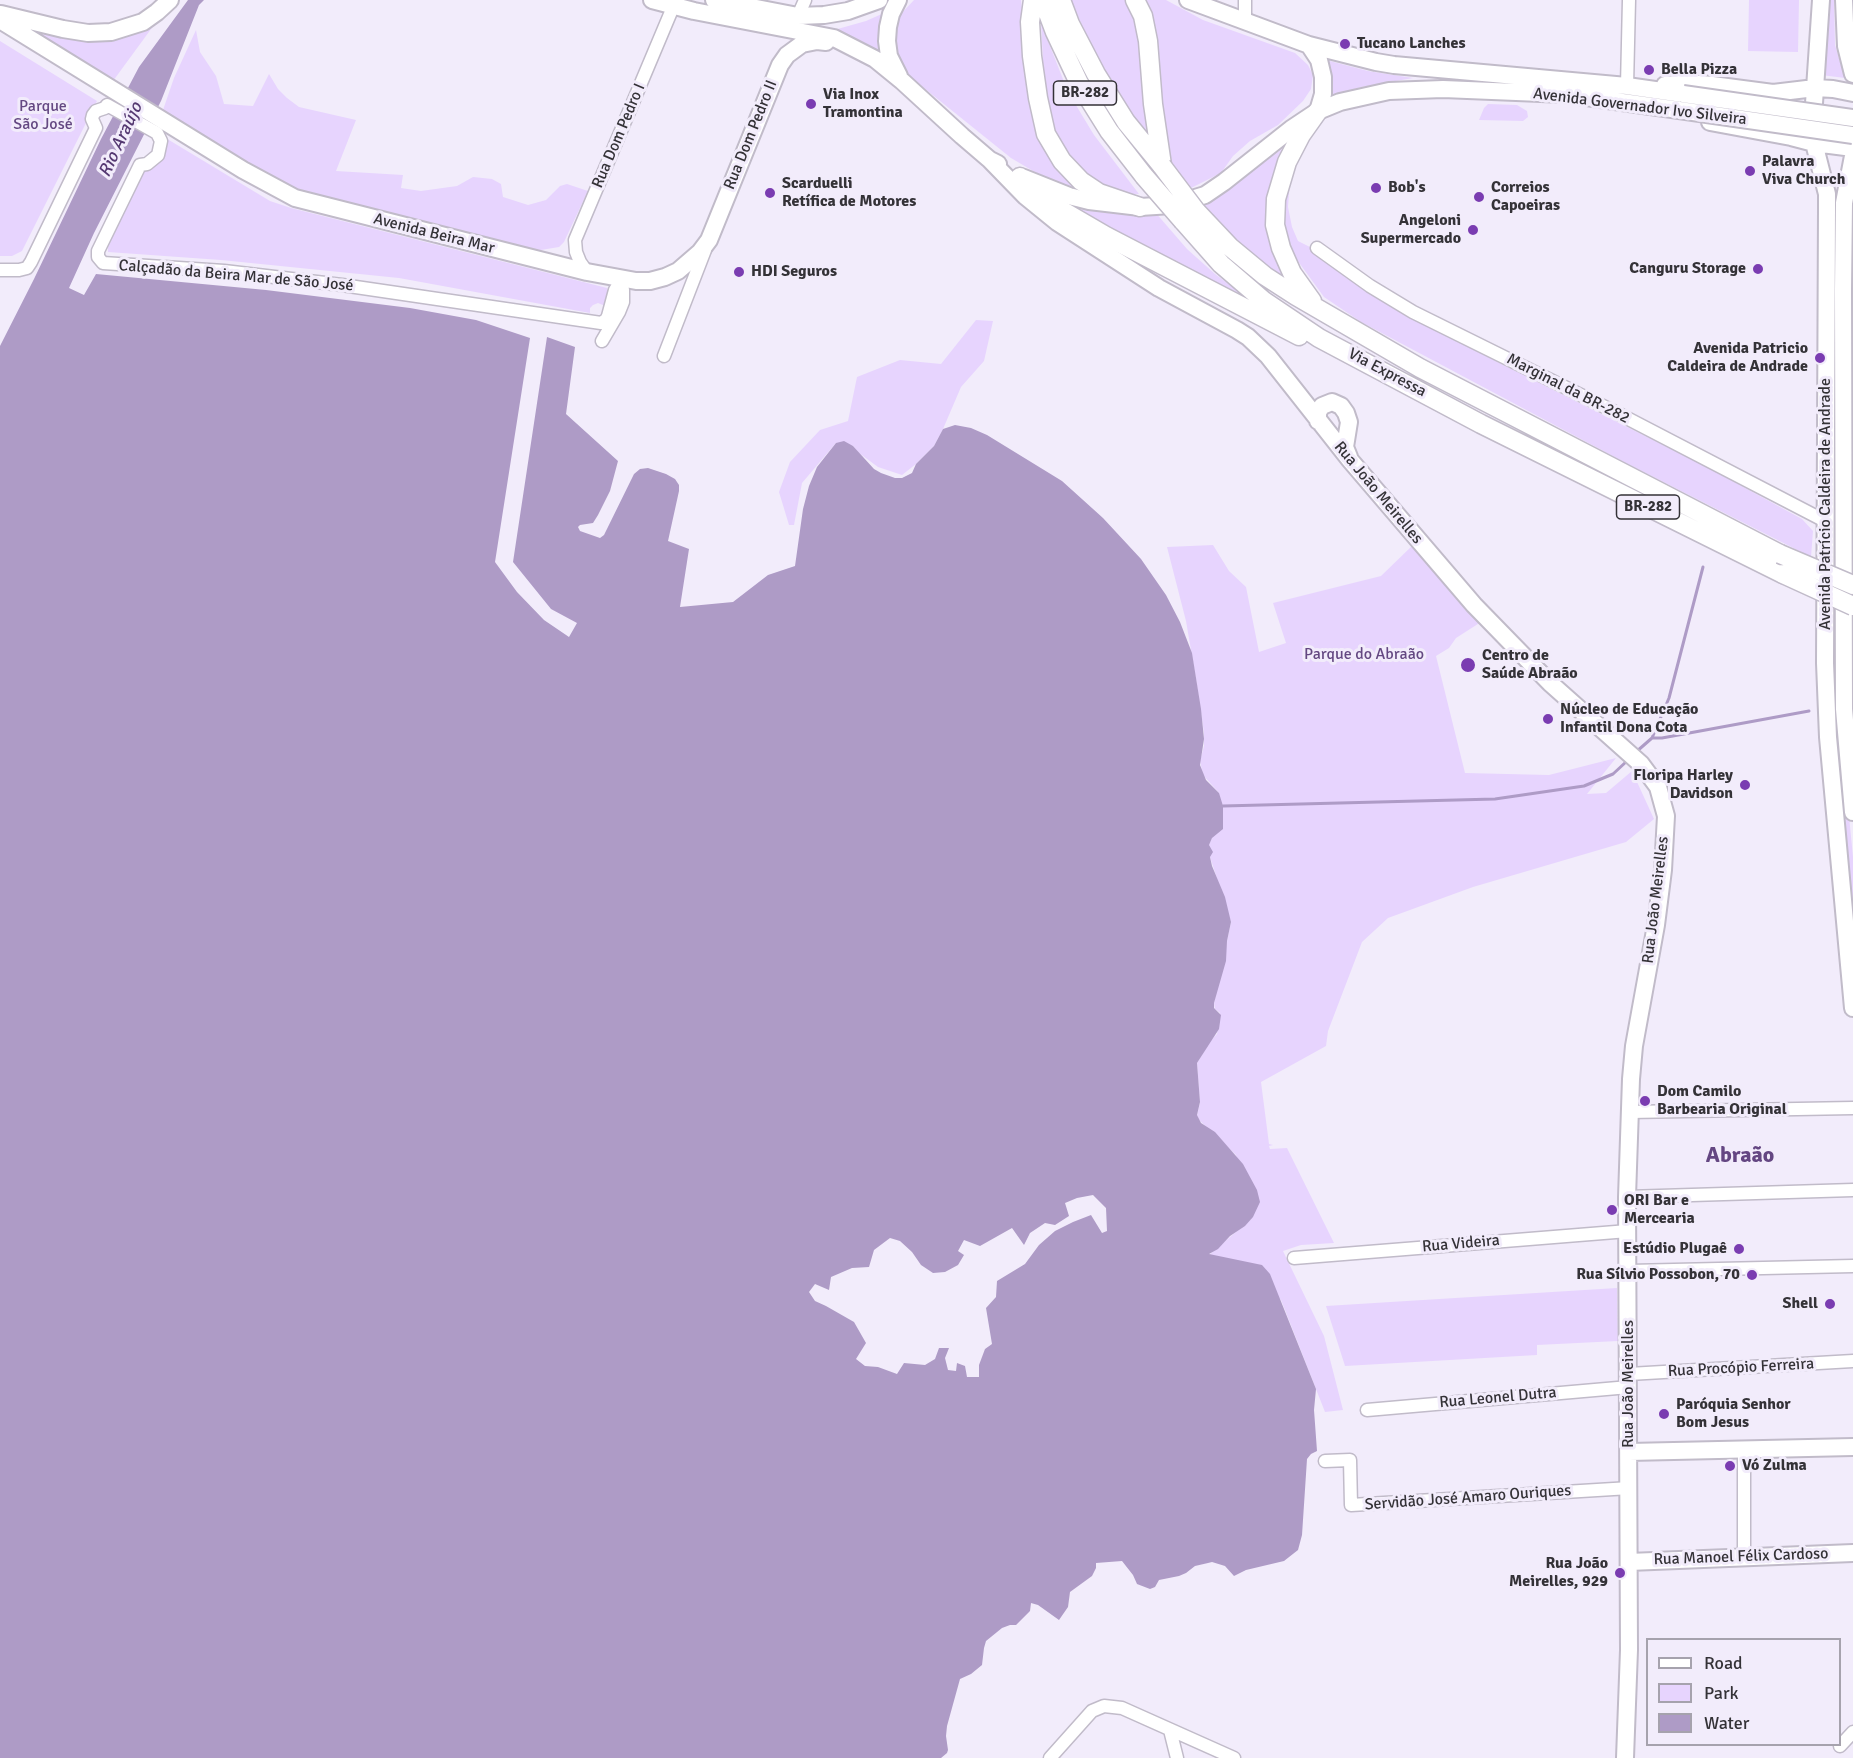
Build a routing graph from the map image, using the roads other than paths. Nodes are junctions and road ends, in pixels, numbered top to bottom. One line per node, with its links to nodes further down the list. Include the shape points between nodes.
1 (170, 0): 17 (main road, via 143,22 111,32 71,31)
2 (652, 0): 16 (main road, Avenida Governador Ivo Silveira)
3 (714, 0): 18 (main road)
4 (805, 0): 18 (street)
5 (879, 0): 18 (main road, via 848,11)
6 (898, 0): 24 (main road, via 891,14 887,41 889,56)
7 (1033, 0): 40 (highway, via 1032,56 1046,134 1062,161 1081,180 1099,193)
8 (1043, 0): 41 (highway, Via Expressa / BR-282, bridge, via 1079,83 1109,131 1144,176)
9 (1061, 0): 38 (highway, Via Expressa / BR-282, via 1095,75)
10 (1135, 0): 38 (highway, via 1148,41)
11 (1188, 0): 20 (main road, Avenida Governador Ivo Silveira)
12 (1245, 0): 20 (street)
13 (1629, 0): 26 (street)
14 (1821, 0): 25 (main road, Avenida Patrício Caldeira de Andrade)
15 (1844, 0): 23 (main road, via 1846,46)
16 (675, 3): 21 (main road, Avenida Governador Ivo Silveira, via 788,30 822,34); 46 (street, Rua Dom Pedro I, via 575,240 576,252)
17 (0, 14)
18 (798, 16)
19 (0, 20): 28 (main road, Avenida Beira Mar)
20 (1245, 21): 22 (main road, Avenida Governador Ivo Silveira)
21 (848, 44): 24 (main road, Avenida Governador Ivo Silveira); 42 (main road, Rua Dom Pedro II, via 817,41 802,44 787,55 773,80)
22 (1309, 45): 26 (main road, Avenida Governador Ivo Silveira, via 1394,65); 30 (main road, via 1319,60 1323,77)
23 (1853, 74)
24 (902, 81): 37 (main road, Avenida Governador Ivo Silveira)
25 (1815, 88): 26 (main road, via 1773,93 1688,83); 27 (main road); 34 (main road, Avenida Patrício Caldeira de Andrade)
26 (1630, 92): 29 (main road, Avenida Governador Ivo Silveira); 30 (main road, Avenida Governador Ivo Silveira, via 1389,91); 34 (main road, via 1680,116)
27 (1853, 93)
28 (111, 98): 32 (main road, Avenida Beira Mar); 44 (street, via 105,108 93,115 96,128 32,262 27,268)
29 (1681, 102): 31 (main road, Avenida Governador Ivo Silveira, bridge); 33 (main road, Avenida Governador Ivo Silveira, bridge)
30 (1318, 111): 40 (main road, Avenida Governador Ivo Silveira, via 1205,195 1172,205); 48 (highway, via 1293,148 1282,176 1275,225 1292,273)
31 (1853, 118)
32 (161, 127): 46 (main road, Avenida Beira Mar, via 295,198); 47 (street, Calçadão da Beira Mar de São José, via 158,155 140,165 98,251 103,263 224,271 342,285 601,323 608,316)
33 (1853, 135)
34 (1814, 143): 35 (main road); 54 (main road, Avenida Patrício Caldeira de Andrade, via 1827,195)
35 (1853, 148)
36 (1853, 156): 55 (main road, Avenida Patrício Caldeira de Andrade, via 1844,214)
37 (990, 160): 39 (main road, Avenida Governador Ivo Silveira); 52 (main road, Rua João Meirelles, via 1025,196 1058,222 1159,288 1248,337 1268,356)
38 (1162, 166): 41 (highway, Via Expressa / BR-282, bridge)
39 (1020, 177): 40 (main road, Avenida Governador Ivo Silveira, via 1089,201); 51 (highway, via 1051,204 1106,236 1322,347)
40 (1140, 207)
41 (1190, 216): 48 (highway, Via Expressa / BR-282, via 1265,276); 51 (highway, Via Expressa / BR-282, via 1221,264 1264,301 1319,338)
42 (709, 240): 45 (main road, Avenida Beira Mar)
43 (1317, 248): 54 (street, Marginal da BR-282, via 1413,312)
44 (0, 270)
45 (692, 270): 47 (main road, Avenida Beira Mar, via 658,279); 50 (street)
46 (587, 272): 47 (main road, Avenida Beira Mar)
47 (621, 279): 49 (street, via 623,302)
48 (1322, 311): 57 (highway, Via Expressa / BR-282, bridge, via 1420,368 1780,554)
49 (602, 341)
50 (664, 356)
51 (1386, 373): 58 (highway, Via Expressa / BR-282, bridge, via 1489,428)
52 (1318, 421): 53 (main road, Rua João Meirelles); 53 (main road, via 1322,406 1332,402 1341,406 1349,422 1345,447)
53 (1350, 460): 63 (main road, Rua João Meirelles, via 1507,641 1641,764 1658,787 1666,816 1663,870 1635,1046)
54 (1825, 521): 55 (main road); 60 (main road, Avenida Patrício Caldeira de Andrade, via 1828,737)
55 (1843, 530): 56 (main road, Avenida Patrício Caldeira de Andrade)
56 (1848, 555): 59 (main road, Avenida Patrício Caldeira de Andrade, via 1844,709)
57 (1853, 585)
58 (1853, 606)
59 (1853, 812)
60 (1852, 989): 61 (main road, Avenida Patrício Caldeira de Andrade)
61 (1853, 1008)
62 (1853, 1108): 63 (street)
63 (1630, 1112): 65 (main road, Rua João Meirelles)
64 (1853, 1190): 65 (street)
65 (1627, 1197): 66 (main road, Rua João Meirelles)
66 (1628, 1231): 67 (street, Rua Videira); 69 (main road, Rua João Meirelles)
67 (1294, 1258)
68 (1853, 1266): 69 (street)
69 (1629, 1271): 71 (main road, Rua João Meirelles)
70 (1853, 1361): 71 (street, Rua Procópio Ferreira)
71 (1629, 1380): 72 (street, Rua Leonel Dutra); 75 (main road, Rua João Meirelles)
72 (1367, 1410)
73 (1853, 1447): 74 (main road)
74 (1744, 1450): 75 (main road); 79 (street)
75 (1629, 1452): 77 (main road, Rua João Meirelles)
76 (1325, 1461): 77 (street, Servidão José Amaro Ouriques, via 1350,1460 1351,1505)
77 (1630, 1488): 80 (main road, Rua João Meirelles)
78 (1853, 1553): 79 (main road, Rua Manoel Félix Cardoso)
79 (1744, 1557): 80 (main road, Rua Manoel Félix Cardoso)
80 (1629, 1562): 87 (main road, Rua João Meirelles)
81 (1170, 1730): 84 (street, via 1122,1708 1104,1706 1092,1711); 85 (street); 86 (street)
82 (1853, 1732): 83 (street)
83 (1841, 1745)
84 (1050, 1758)
85 (1177, 1758)
86 (1234, 1758)
87 (1625, 1758)

